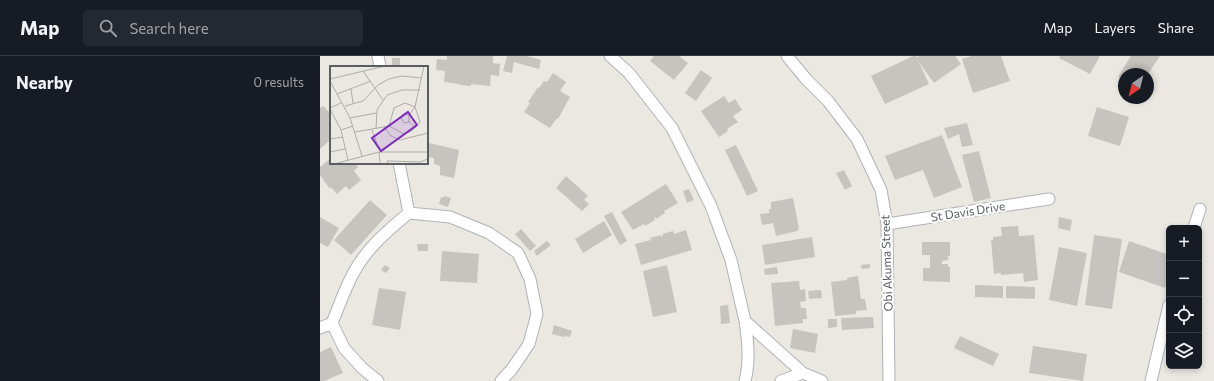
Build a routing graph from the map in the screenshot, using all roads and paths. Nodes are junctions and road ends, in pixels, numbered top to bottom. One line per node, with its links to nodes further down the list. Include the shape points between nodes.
1 (378, 56): 4 (street)
2 (610, 56): 12 (street, via 629,73 672,128 711,206 731,260)
3 (787, 56): 9 (street, Obi Akuma Street, via 828,100 857,139 881,190)
4 (380, 66)
5 (399, 164): 8 (street)
6 (1049, 199): 9 (street, St Davis Drive)
7 (1200, 209): 10 (street)
8 (410, 213): 13 (street, via 378,240 366,254 355,271); 17 (street, via 450,217 490,233 518,253 530,279 537,314 529,344)
9 (887, 224): 21 (street, Obi Akuma Street)
10 (1195, 225)
11 (1166, 318): 22 (street)
12 (745, 321): 15 (street); 18 (street, via 749,357)
13 (332, 324): 14 (street); 16 (street, via 344,348)
14 (320, 328)
15 (803, 373): 19 (street); 20 (street)
16 (378, 381)
17 (501, 381)
18 (744, 381)
19 (781, 381)
20 (822, 381)
21 (890, 381)
22 (1151, 381)

